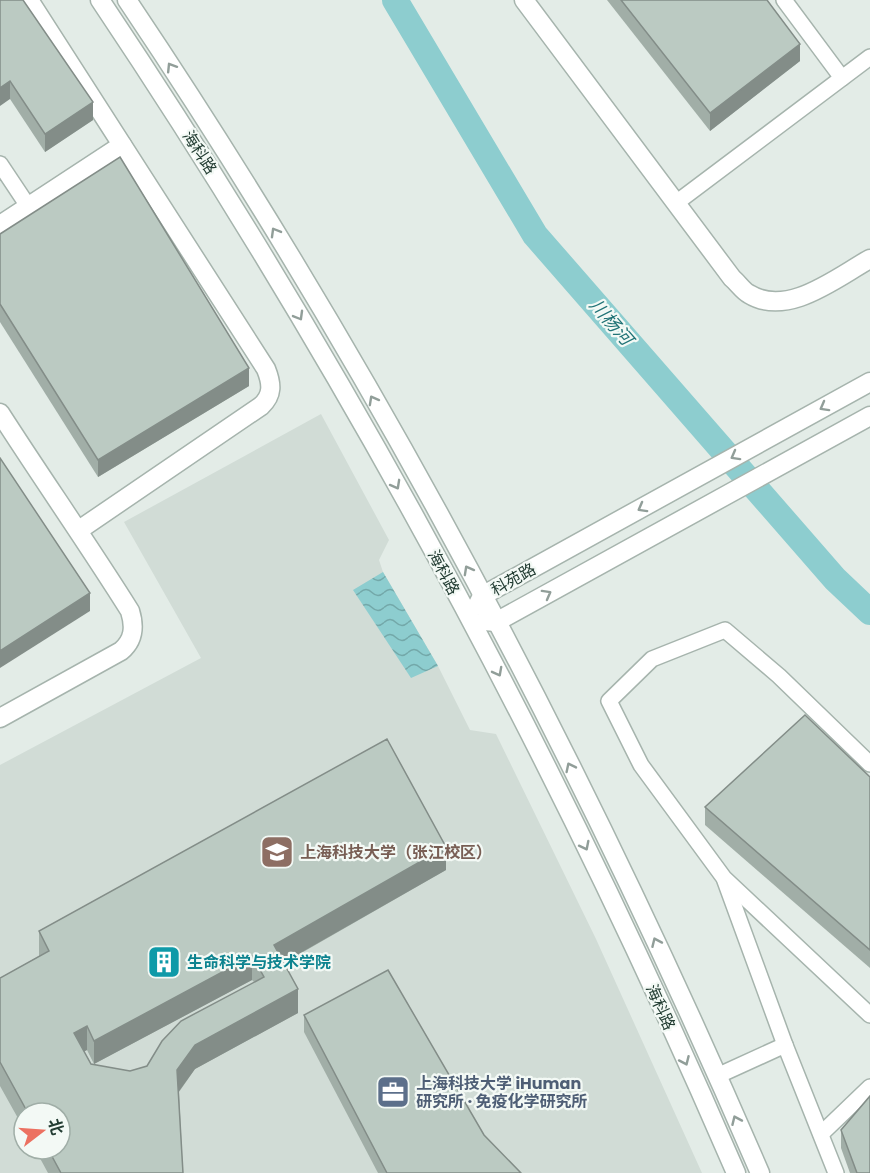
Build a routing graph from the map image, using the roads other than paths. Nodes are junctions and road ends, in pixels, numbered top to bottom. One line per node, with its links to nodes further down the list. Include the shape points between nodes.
1 (29, 0): 8 (street)
2 (100, 0): 19 (street, 海科路, one-way to 19, via 241,217)
3 (127, 0): 18 (street, 海科路, one-way to 3, via 260,205)
4 (524, 0): 10 (street)
5 (784, 0): 7 (lane)
6 (870, 57): 7 (lane)
7 (842, 78): 10 (lane)
8 (122, 145): 11 (street); 17 (street, via 266,369 271,391 261,406)
9 (0, 164): 11 (lane)
10 (676, 203): 13 (street, via 732,278 749,294 767,301 783,302 802,296)
11 (28, 207): 12 (street)
12 (0, 225)
13 (870, 259)
14 (870, 382): 18 (street, 科苑路, one-way to 18)
15 (0, 413): 17 (street, via 62,510)
16 (870, 416): 20 (street, 科苑路, one-way to 16)
17 (80, 530): 21 (street, via 130,611 133,634 121,651)
18 (482, 596): 19 (street, 科苑路); 20 (street, 海科路)
19 (470, 620): 20 (street, 科苑路); 29 (street, 海科路, one-way to 29, via 621,918)
20 (496, 622): 26 (street, 海科路, one-way to 20, via 641,908)
21 (0, 718)
22 (870, 764): 23 (lane, via 725,630 652,659 609,701 641,765)
23 (724, 878): 24 (lane); 25 (lane)
24 (870, 1015)
25 (785, 1045): 26 (lane); 28 (lane)
26 (717, 1076): 30 (street, 海科路, one-way to 26)
27 (870, 1087): 28 (lane)
28 (821, 1134): 31 (lane)
29 (736, 1173)
30 (760, 1173)
31 (836, 1173)

